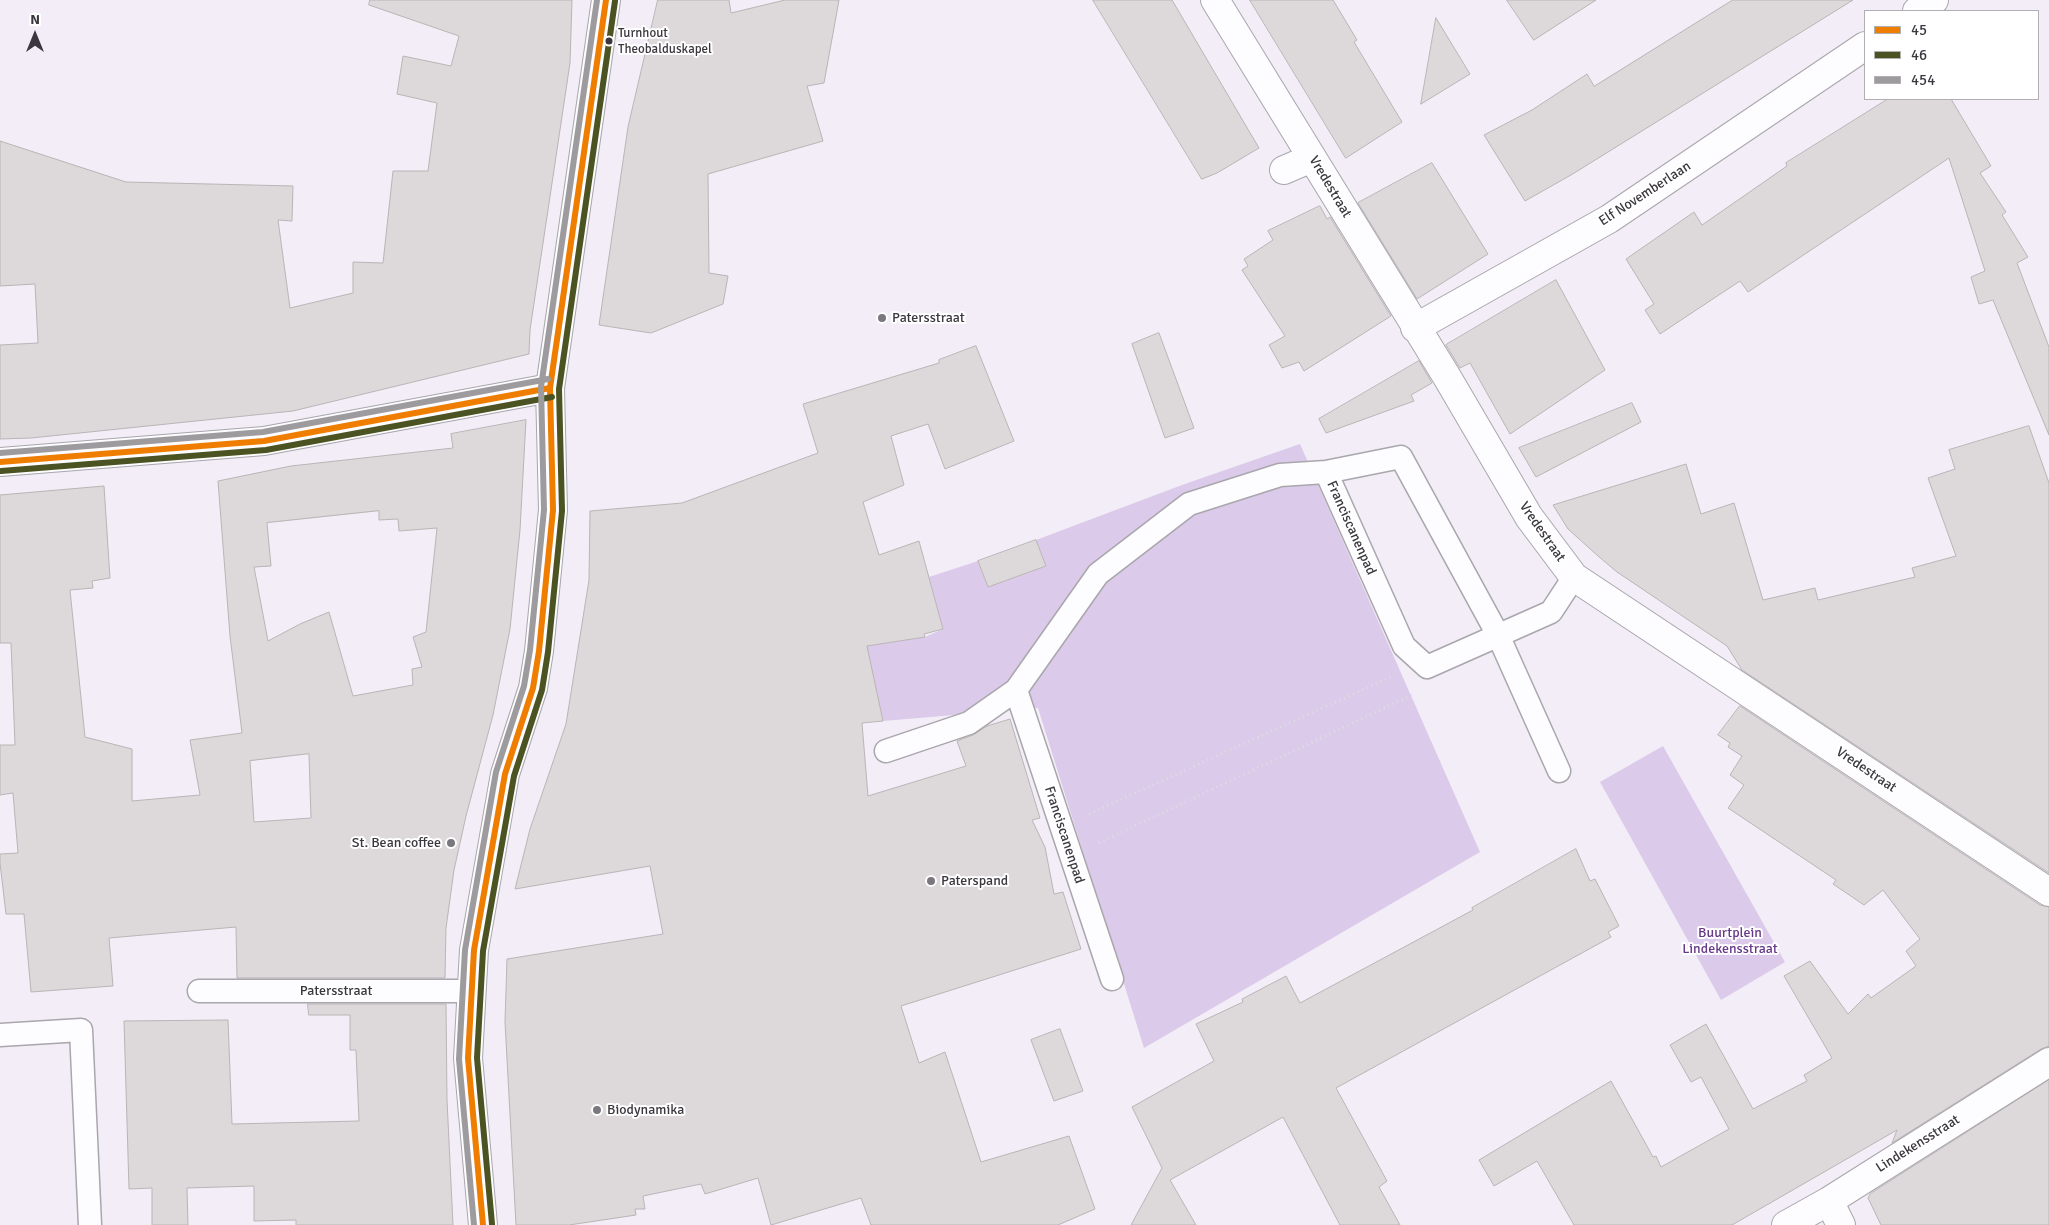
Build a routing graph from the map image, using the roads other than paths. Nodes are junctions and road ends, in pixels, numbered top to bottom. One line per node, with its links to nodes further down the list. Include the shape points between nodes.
1 (606, 0): 9 (street)
2 (1215, 0): 6 (street, Vredestraat)
3 (1934, 0): 4 (street)
4 (1919, 10)
5 (1864, 47): 8 (street, Elf Novemberlaan, via 1609,219)
6 (1312, 158): 7 (street); 8 (street, Vredestraat)
7 (1284, 170)
8 (1415, 328): 12 (street, Vredestraat, via 1529,517)
9 (550, 388): 10 (street, via 264,441); 19 (street, via 553,510 539,651 533,688 505,774 474,950)
10 (0, 462)
11 (1326, 472): 13 (lane, via 1401,457); 13 (lane, Franciscanenpad, via 1404,646 1427,667); 14 (lane, Franciscanenpad, via 1280,475 1189,504 1098,574)
12 (1574, 577): 13 (lane, via 1551,612); 17 (street, Vredestraat)
13 (1498, 635): 16 (lane)
14 (1016, 690): 15 (lane, Franciscanenpad, via 969,723); 18 (lane, Franciscanenpad)
15 (886, 752)
16 (1559, 771)
17 (2049, 892)
18 (1112, 979)
19 (473, 990): 20 (lane, Patersstraat); 25 (street, via 468,1058)
20 (199, 991)
21 (0, 1035): 24 (lane, via 81,1030)
22 (2049, 1062): 23 (street, Lindekensstraat)
23 (1829, 1200): 26 (street, Lindekensstraat); 27 (street)
24 (90, 1225)
25 (483, 1225)
26 (1786, 1225)
27 (1841, 1225)

